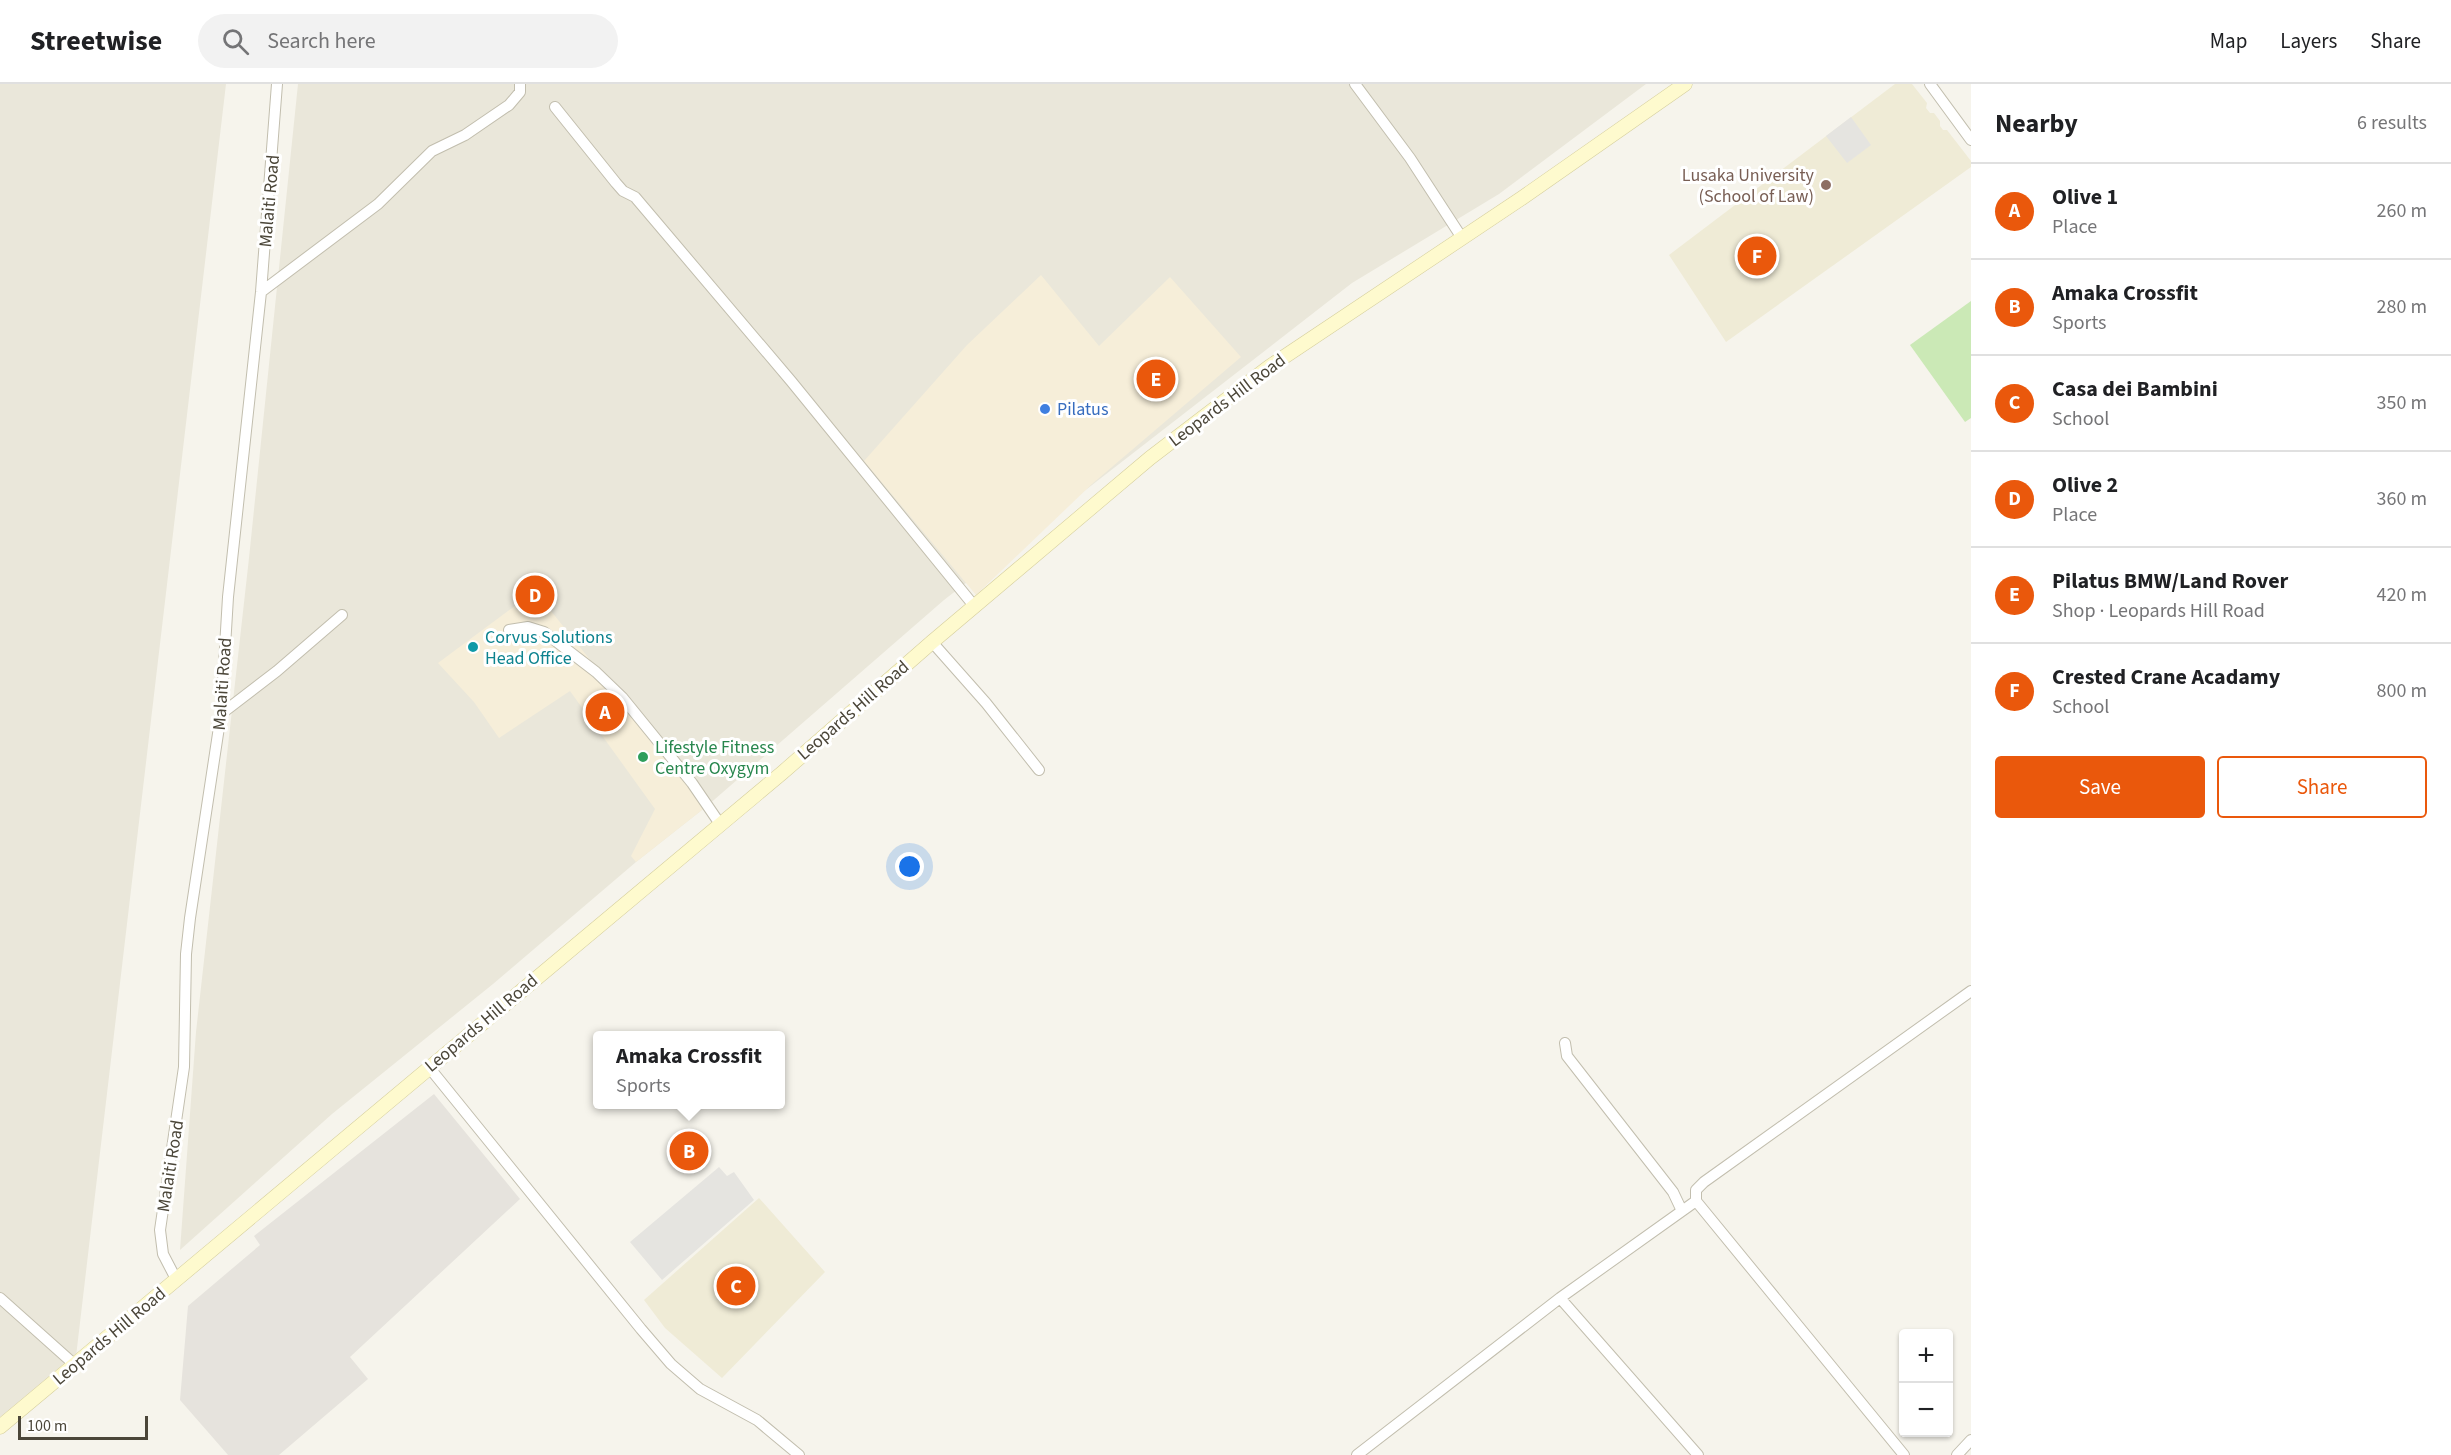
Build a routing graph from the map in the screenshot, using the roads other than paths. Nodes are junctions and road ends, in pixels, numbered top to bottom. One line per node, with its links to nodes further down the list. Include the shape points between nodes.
1 (277, 84): 9 (street, Malaiti Road)
2 (520, 84): 9 (street, via 520,92 509,105 465,135 432,151 378,204)
3 (1355, 84): 8 (street)
4 (1684, 84): 8 (main road, Leopards Hill Road)
5 (1930, 84): 7 (street)
6 (555, 108): 10 (street, via 791,381)
7 (1971, 140)
8 (1462, 238): 10 (main road, Leopards Hill Road, via 1232,393)
9 (261, 292): 14 (street, Malaiti Road, via 228,597)
10 (975, 607): 13 (main road, Leopards Hill Road)
11 (342, 615): 14 (street)
12 (509, 630): 16 (street, via 528,627 544,632 596,672 622,697)
13 (932, 642): 15 (street); 16 (main road, Leopards Hill Road)
14 (220, 714): 22 (street, Malaiti Road, via 190,918 185,1058 160,1230 163,1254)
15 (1039, 770)
16 (720, 824): 19 (main road, Leopards Hill Road)
17 (1971, 991): 20 (street, via 1704,1182 1696,1190)
18 (1565, 1043): 21 (street, via 1567,1056 1673,1192)
19 (429, 1066): 22 (main road, Leopards Hill Road); 28 (street, via 671,1364 700,1389 764,1426)
20 (1696, 1201): 21 (street); 31 (street)
21 (1682, 1211): 24 (street)
22 (176, 1279): 25 (main road, Leopards Hill Road)
23 (0, 1298): 25 (street)
24 (1560, 1298): 29 (street); 30 (street)
25 (75, 1365): 26 (main road, Leopards Hill Road)
26 (0, 1426)
27 (1971, 1440): 32 (street)
28 (800, 1455)
29 (1358, 1455)
30 (1698, 1455)
31 (1904, 1455)
32 (1957, 1455)

